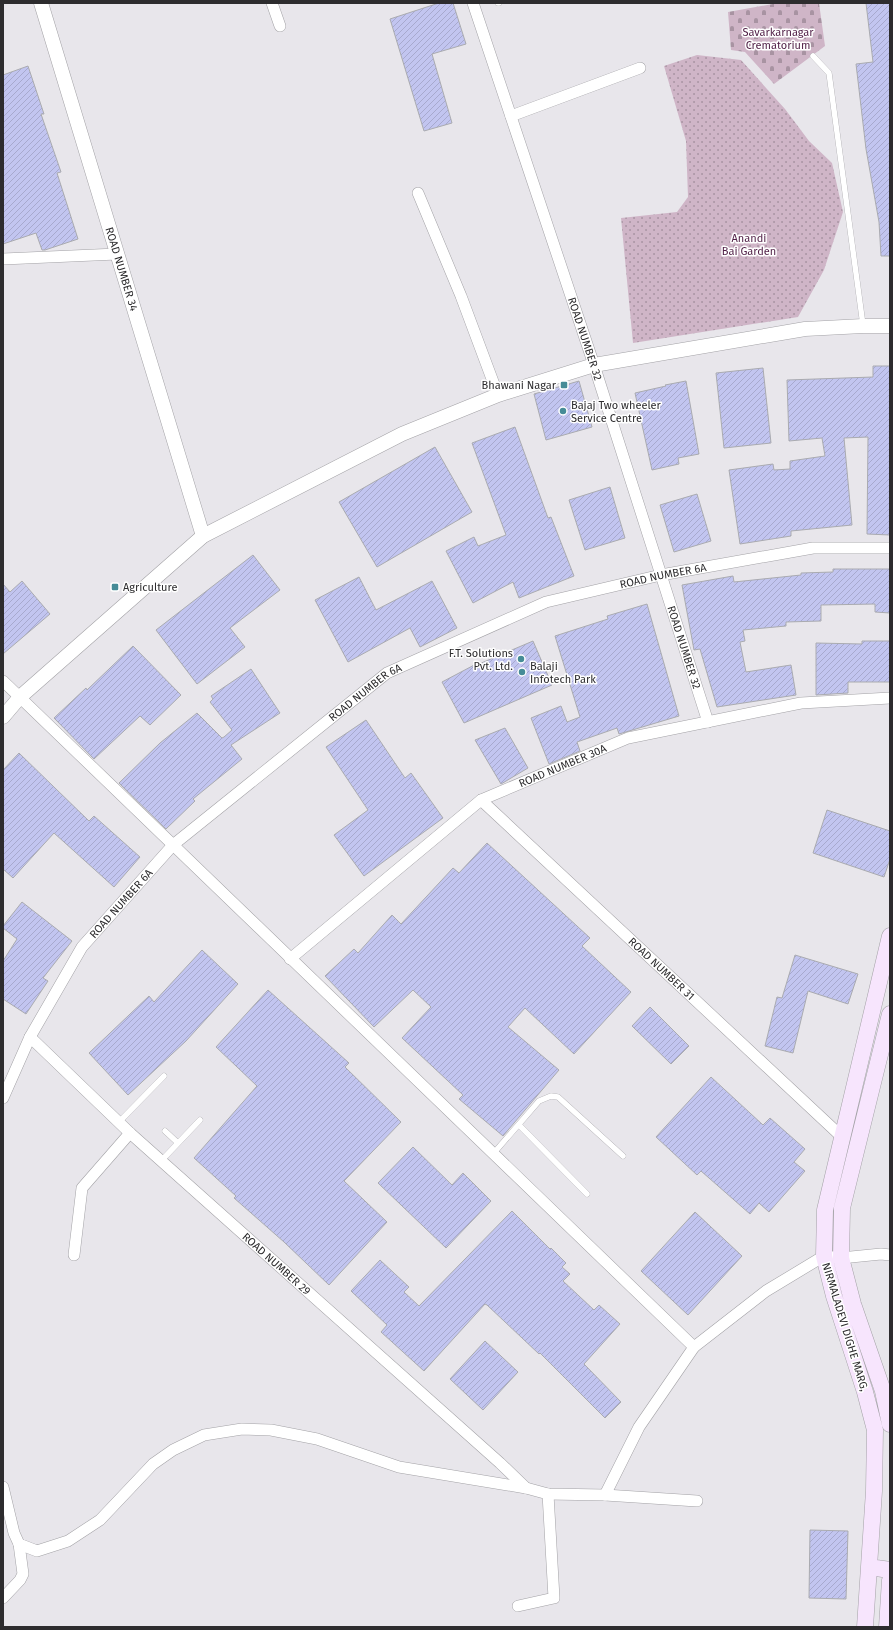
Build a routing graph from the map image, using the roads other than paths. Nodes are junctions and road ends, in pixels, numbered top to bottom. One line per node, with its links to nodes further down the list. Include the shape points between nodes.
1 (41, 3): 9 (street, ROAD NUMBER 34)
2 (272, 3): 4 (street)
3 (473, 3): 7 (street, ROAD NUMBER 32)
4 (280, 26)
5 (813, 56): 11 (lane, via 829,73)
6 (640, 68): 7 (street)
7 (511, 116): 13 (street, ROAD NUMBER 32)
8 (418, 193): 14 (street)
9 (117, 254): 10 (street); 15 (street, ROAD NUMBER 34)
10 (3, 259)
11 (863, 326): 12 (street); 13 (street, via 806,329)
12 (890, 326)
13 (594, 365): 14 (street); 17 (street, ROAD NUMBER 32)
14 (498, 394): 15 (street, via 402,434)
15 (203, 536): 19 (street)
16 (890, 548): 17 (street, ROAD NUMBER 6A, via 813,548)
17 (661, 575): 22 (street, ROAD NUMBER 32); 24 (street, ROAD NUMBER 6A, via 546,602 387,673)
18 (3, 681): 19 (street)
19 (20, 696): 21 (street); 24 (street)
20 (890, 698): 22 (street, ROAD NUMBER 30A, via 801,703)
21 (3, 718)
22 (708, 722): 23 (street, ROAD NUMBER 30A, via 628,738)
23 (481, 800): 26 (street, ROAD NUMBER 30A); 36 (street, ROAD NUMBER 31)
24 (172, 845): 26 (street); 28 (street, ROAD NUMBER 6A, via 82,947)
25 (890, 936): 36 (main road, NIRMALADEVI DIGHE MARG,)
26 (290, 959): 38 (street)
27 (890, 1014): 45 (main road, NIRMALADEVI DIGHE MARG,, via 842,1208)
28 (30, 1037): 30 (street, ROAD NUMBER 6A); 32 (street, ROAD NUMBER 29)
29 (164, 1076): 32 (lane)
30 (3, 1098)
31 (200, 1120): 37 (lane)
32 (119, 1122): 35 (street, ROAD NUMBER 29)
33 (519, 1125): 38 (lane); 39 (lane, via 539,1101 550,1096 558,1097); 41 (lane)
34 (165, 1131): 37 (lane)
35 (130, 1133): 40 (street, ROAD NUMBER 29); 42 (street, via 82,1188)
36 (842, 1137): 44 (main road, NIRMALADEVI DIGHE MARG,, via 825,1210)
37 (178, 1143): 40 (lane)
38 (493, 1154): 46 (street)
39 (623, 1156)
40 (161, 1161): 50 (street, ROAD NUMBER 29)
41 (587, 1194)
42 (74, 1255)
43 (890, 1255): 45 (street)
44 (824, 1256): 45 (street); 46 (street, via 766,1291); 55 (main road, NIRMALADEVI DIGHE MARG,, via 875,1430)
45 (841, 1258): 47 (main road, NIRMALADEVI DIGHE MARG,, via 853,1304)
46 (694, 1347): 52 (street, via 639,1427)
47 (887, 1391): 48 (main road, NIRMALADEVI DIGHE MARG,)
48 (890, 1424)
49 (3, 1487): 54 (street, via 14,1533)
50 (526, 1488): 51 (street); 54 (street, via 400,1467 317,1439 271,1430 242,1429 204,1435 173,1450 153,1464 100,1520 68,1541 37,1551)
51 (548, 1494): 52 (street); 59 (street, via 554,1598)
52 (605, 1495): 53 (street)
53 (697, 1501)
54 (20, 1544): 58 (street, via 23,1574)
55 (869, 1568): 56 (main road); 60 (main road, NIRMALADEVI DIGHE MARG,)
56 (890, 1570)
57 (890, 1580): 61 (main road)
58 (3, 1598)
59 (518, 1606)
60 (865, 1627)
61 (887, 1627)

